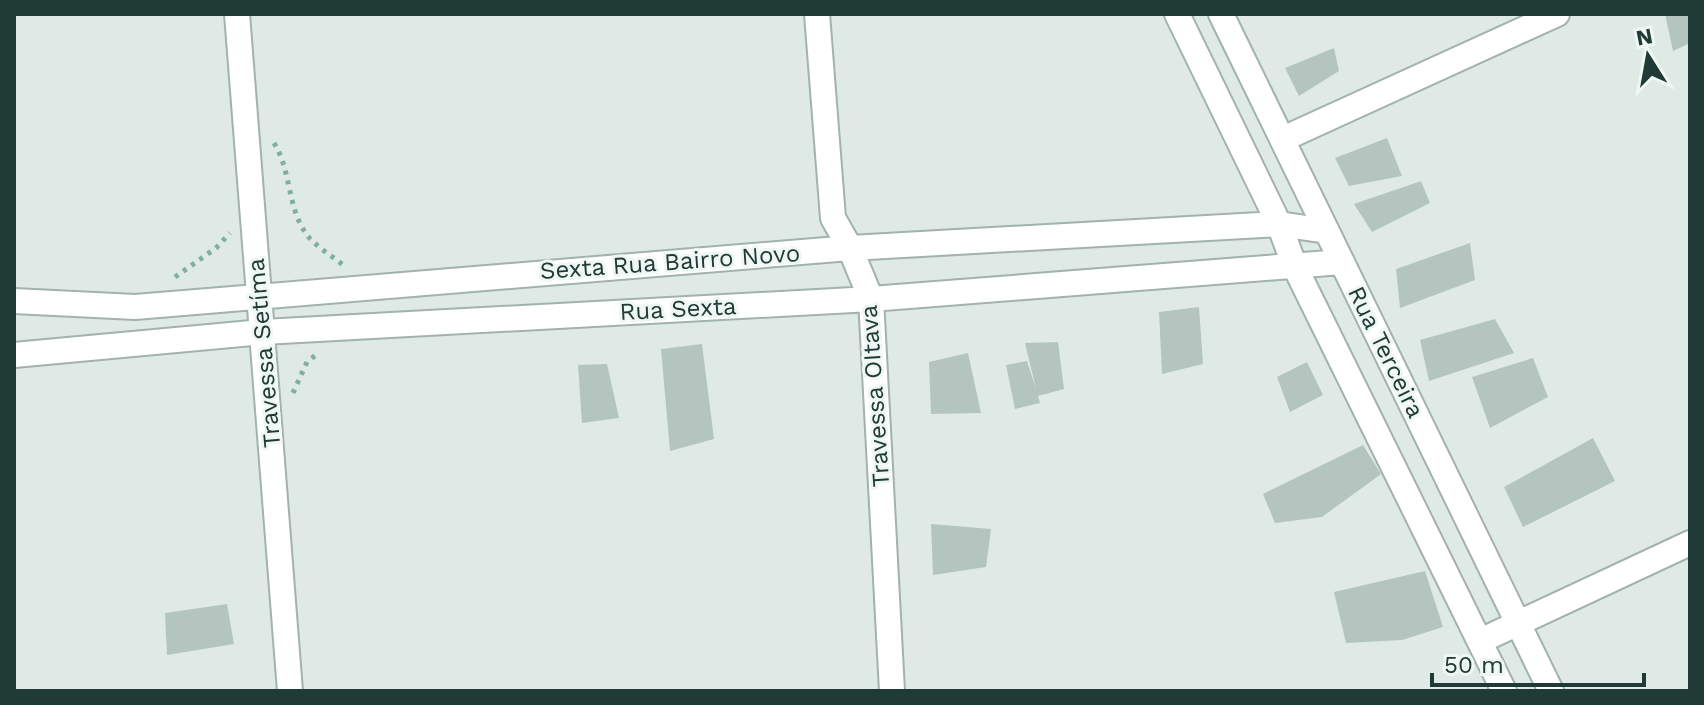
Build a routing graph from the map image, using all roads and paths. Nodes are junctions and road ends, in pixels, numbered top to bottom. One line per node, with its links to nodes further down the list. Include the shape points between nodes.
1 (237, 14): 6 (street, Travessa Setíma)
2 (817, 14): 11 (street, Travessa OItava, via 833,218)
3 (1177, 14): 9 (street, Rua Terceira)
4 (1221, 14): 7 (street, Rua Terceira)
5 (1557, 14): 7 (street)
6 (244, 104): 14 (path, via 277,146 294,211 306,234); 16 (street, Travessa Setíma)
7 (1283, 139): 10 (street, Rua Terceira)
8 (234, 224): 15 (path, via 216,248)
9 (1279, 224): 10 (street, Sexta Rua Bairro Novo); 11 (street, Sexta Rua Bairro Novo); 13 (street, Rua Terceira)
10 (1327, 231): 12 (street, Rua Terceira)
11 (850, 248): 16 (street, Sexta Rua Bairro Novo); 17 (street, Travessa OItava)
12 (1342, 262): 13 (street, Rua Sexta); 24 (street, Rua Terceira)
13 (1295, 267): 17 (street, Rua Sexta); 25 (street, Rua Terceira)
14 (349, 270)
15 (173, 278)
16 (258, 299): 18 (street, Sexta Rua Bairro Novo, via 135,307); 19 (street, Travessa Setíma)
17 (871, 299): 19 (street, Rua Sexta); 27 (street, Travessa OItava)
18 (14, 301)
19 (263, 332): 21 (street, Rua Sexta); 22 (street, Travessa Setíma)
20 (318, 353): 22 (path)
21 (14, 355)
22 (270, 421): 26 (street, Travessa Setíma)
23 (1690, 543): 24 (street)
24 (1519, 623): 25 (street); 29 (street, Rua Terceira)
25 (1480, 641): 28 (street, Rua Terceira)
26 (290, 691)
27 (892, 691)
28 (1504, 691)
29 (1551, 691)

